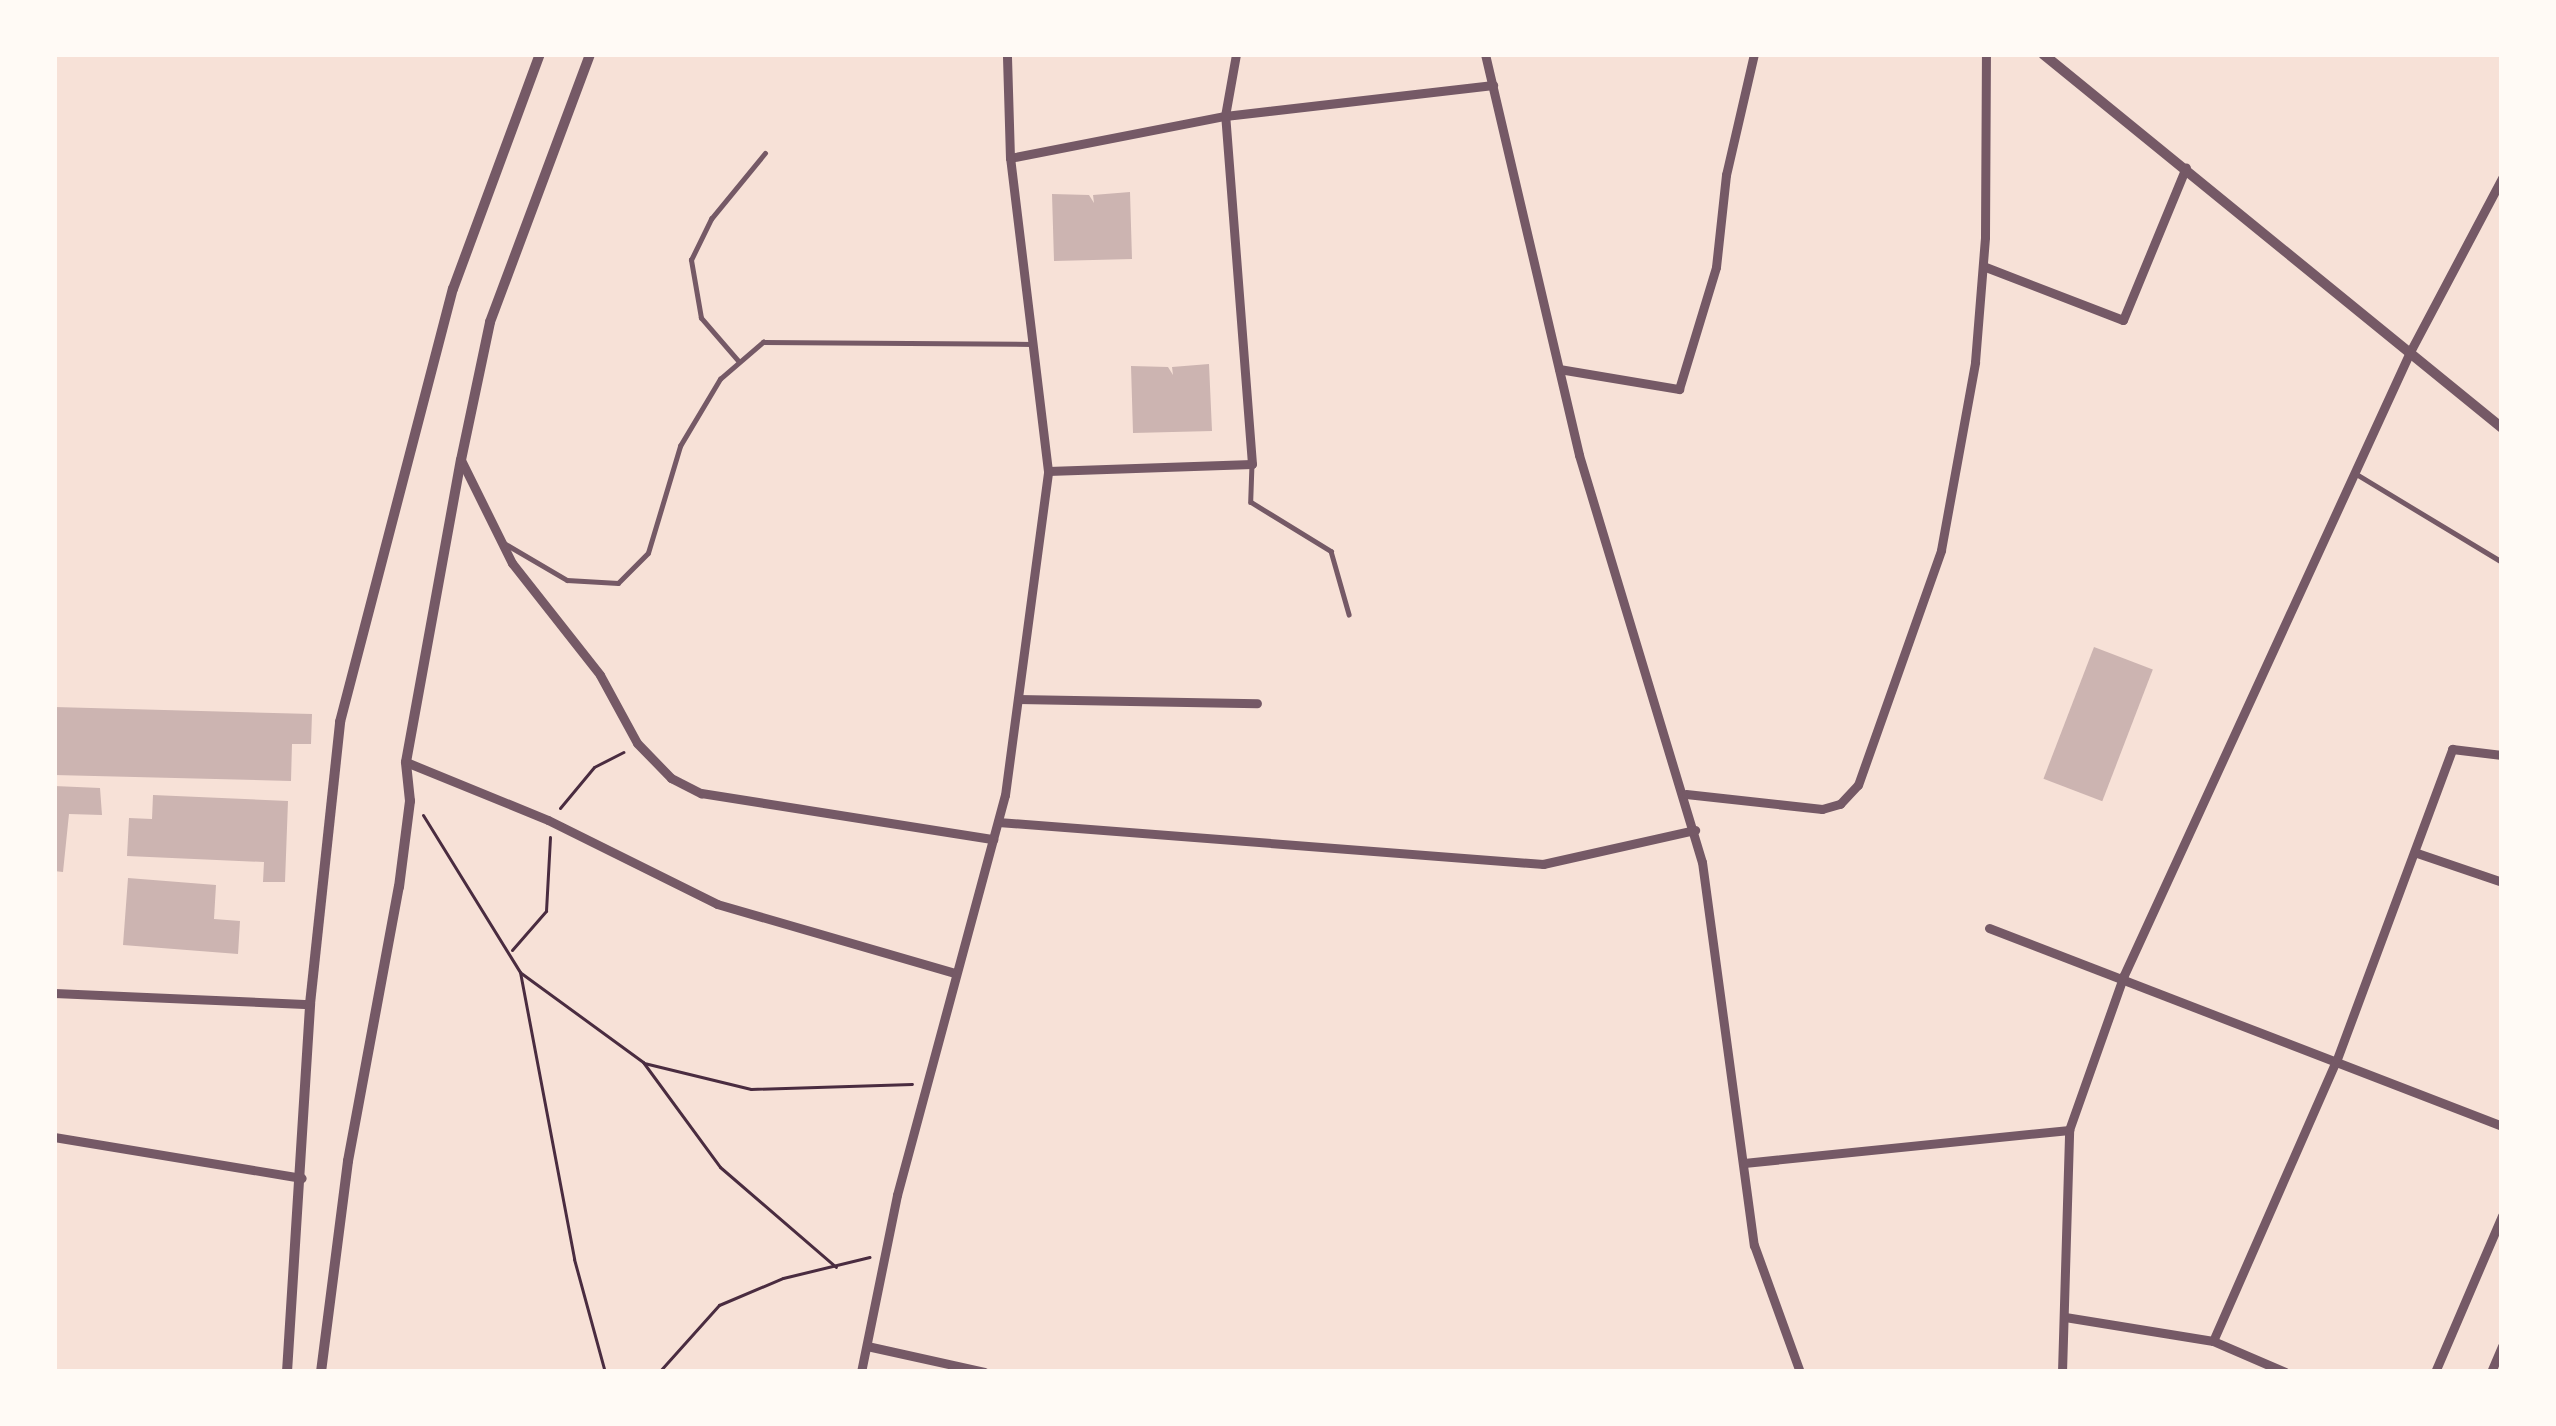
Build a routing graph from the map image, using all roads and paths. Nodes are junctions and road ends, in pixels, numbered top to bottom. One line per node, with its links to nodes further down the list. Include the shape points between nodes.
1 (540, 54): 47 (street, via 453,289 372,587 340,722)
2 (590, 54): 21 (street, via 490,322)
3 (1007, 54): 12 (street)
4 (1236, 54): 10 (street)
5 (1485, 54): 9 (street)
6 (1754, 54): 19 (street, via 1726,175 1717,267 1679,389)
7 (1986, 54): 15 (street)
8 (2043, 54): 13 (street)
9 (1493, 86): 10 (street); 19 (street)
10 (1225, 116): 12 (street); 22 (street)
11 (765, 153): 18 (lane, via 711,219 691,260 701,318)
12 (1010, 158): 16 (street)
13 (2186, 167): 15 (street, via 2123,320); 17 (street)
14 (2502, 178): 17 (street)
15 (1983, 266): 33 (street, via 1941,550 1858,785 1840,804 1822,808)
16 (1033, 344): 18 (lane, via 763,342); 23 (street)
17 (2411, 350): 20 (street); 24 (street)
18 (739, 362): 25 (lane, via 680,446 649,553 618,583 567,580)
19 (1559, 369): 33 (street)
20 (2502, 428)
21 (461, 460): 25 (street); 32 (street)
22 (1252, 464): 23 (street); 27 (lane, via 1251,502 1331,551)
23 (1048, 471): 28 (street)
24 (2355, 473): 26 (lane); 45 (street)
25 (499, 540): 30 (street, via 600,674)
26 (2502, 562)
27 (1348, 614)
28 (1018, 699): 29 (street); 36 (street)
29 (1257, 703)
30 (641, 748): 35 (path, via 594,767); 38 (street, via 701,793)
31 (2502, 754): 39 (street, via 2452,749)
32 (406, 762): 34 (street); 35 (street)
33 (1686, 794): 37 (street)
34 (410, 801): 42 (path, via 453,853); 64 (street)
35 (548, 820): 42 (path, via 546,911); 44 (street, via 717,904)
36 (998, 822): 37 (street, via 1543,864); 38 (street)
37 (1695, 830): 54 (street, via 1722,971)
38 (993, 839): 44 (street)
39 (2417, 854): 40 (street); 48 (street)
40 (2502, 882)
41 (1989, 928): 45 (street)
42 (510, 951): 43 (path)
43 (520, 972): 49 (path); 65 (path, via 574,1259)
44 (955, 973): 50 (street)
45 (2124, 975): 48 (street); 52 (street)
46 (54, 993): 47 (street)
47 (310, 1004): 55 (street)
48 (2337, 1059): 51 (street); 60 (street)
49 (643, 1063): 50 (path, via 752,1089 865,1080); 58 (path, via 720,1168)
50 (925, 1087): 57 (street)
51 (2502, 1126)
52 (2069, 1130): 54 (street); 59 (street)
53 (54, 1137): 55 (street)
54 (1744, 1163): 69 (street, via 1762,1277)
55 (302, 1178): 63 (street)
56 (2502, 1216): 72 (street)
57 (884, 1253): 58 (path); 61 (street)
58 (836, 1268): 66 (path, via 719,1305)
59 (2065, 1317): 60 (street); 70 (street)
60 (2213, 1341): 71 (street)
61 (867, 1346): 67 (street); 68 (street)
62 (2502, 1346): 73 (street)
63 (287, 1372)
64 (321, 1372)
65 (605, 1372)
66 (659, 1372)
67 (862, 1372)
68 (984, 1372)
69 (1800, 1372)
70 (2062, 1372)
71 (2285, 1372)
72 (2434, 1372)
73 (2491, 1372)

